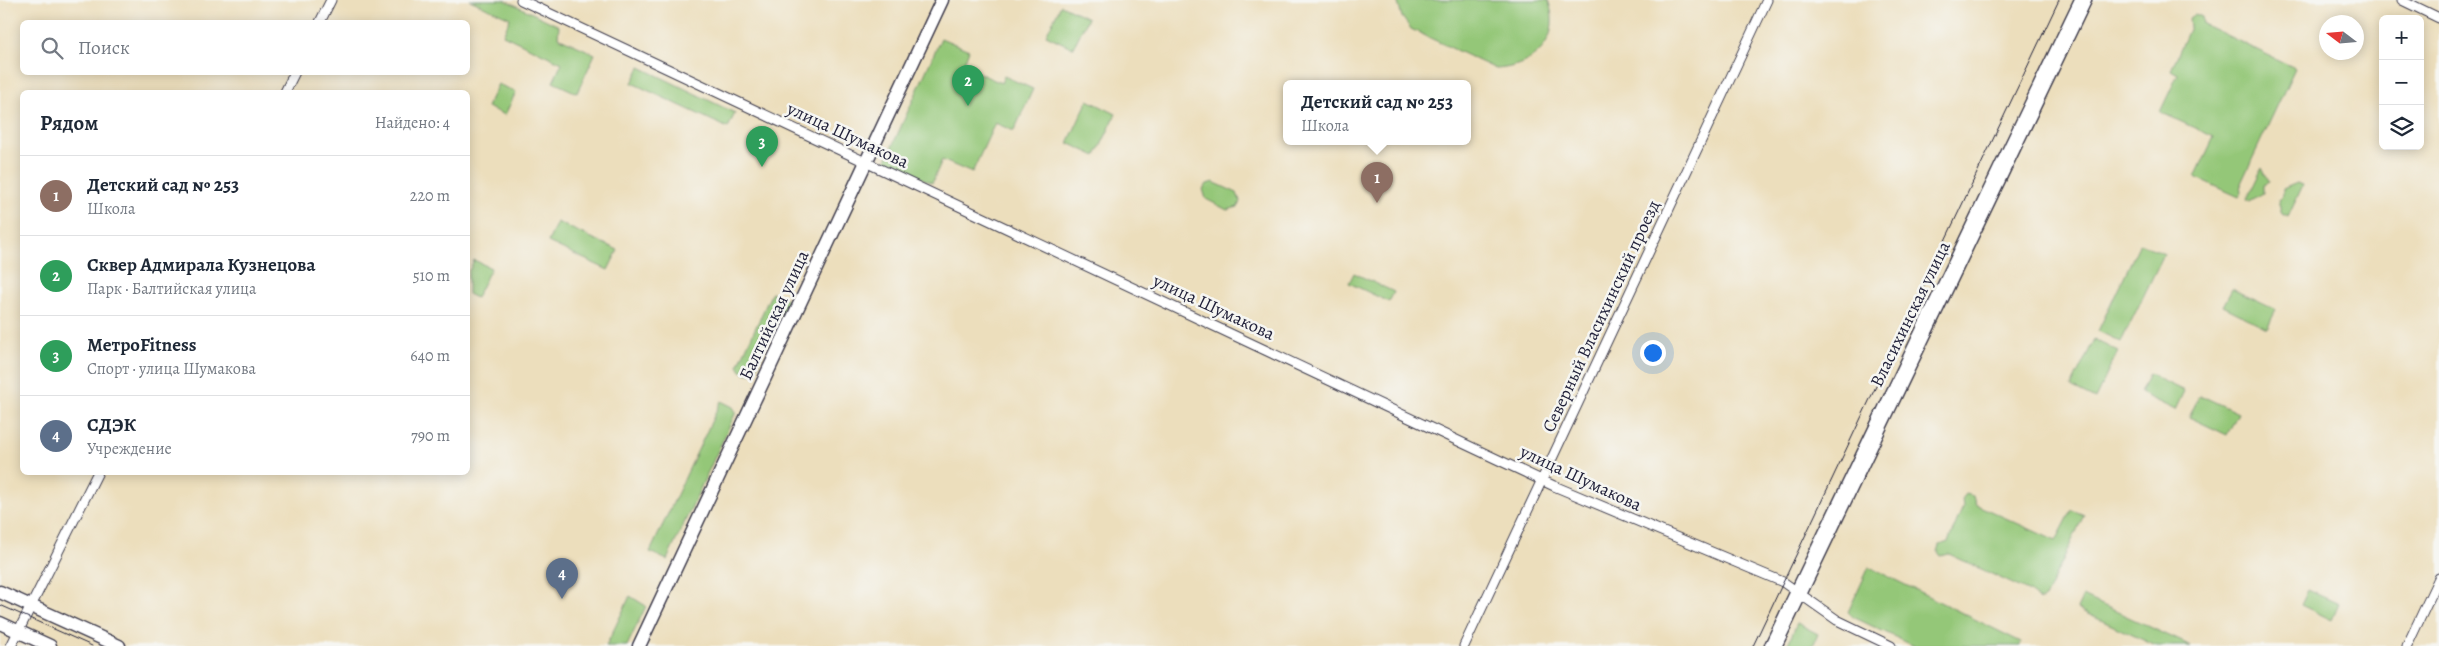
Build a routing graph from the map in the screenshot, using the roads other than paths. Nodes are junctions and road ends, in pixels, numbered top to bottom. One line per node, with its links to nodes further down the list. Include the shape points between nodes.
1 (331, 0): 8 (street)
2 (521, 0): 11 (street, улица Шумакова)
3 (942, 0): 11 (main road, Балтийская улица)
4 (1767, 0): 13 (street, Северный Власихинский проезд)
5 (2083, 0): 16 (highway, Власихинская улица)
6 (2402, 0): 7 (street)
7 (2439, 18)
8 (321, 20)
9 (294, 75): 10 (street)
10 (286, 90)
11 (866, 162): 13 (street, улица Шумакова); 23 (main road, Балтийская улица)
12 (96, 475): 17 (street)
13 (1542, 480): 16 (street, улица Шумакова, via 1783,582); 24 (street, Северный Власихинский проезд)
14 (2439, 578): 27 (street)
15 (0, 592): 17 (main road)
16 (1798, 594): 25 (highway, Власихинская улица); 26 (street, улица Шумакова, via 1848,626)
17 (30, 606): 19 (street); 22 (main road)
18 (0, 624): 19 (main road)
19 (18, 632): 20 (street); 21 (main road)
20 (11, 646)
21 (50, 646)
22 (119, 646)
23 (639, 646)
24 (1464, 646)
25 (1773, 646)
26 (1891, 646)
27 (2407, 646)

